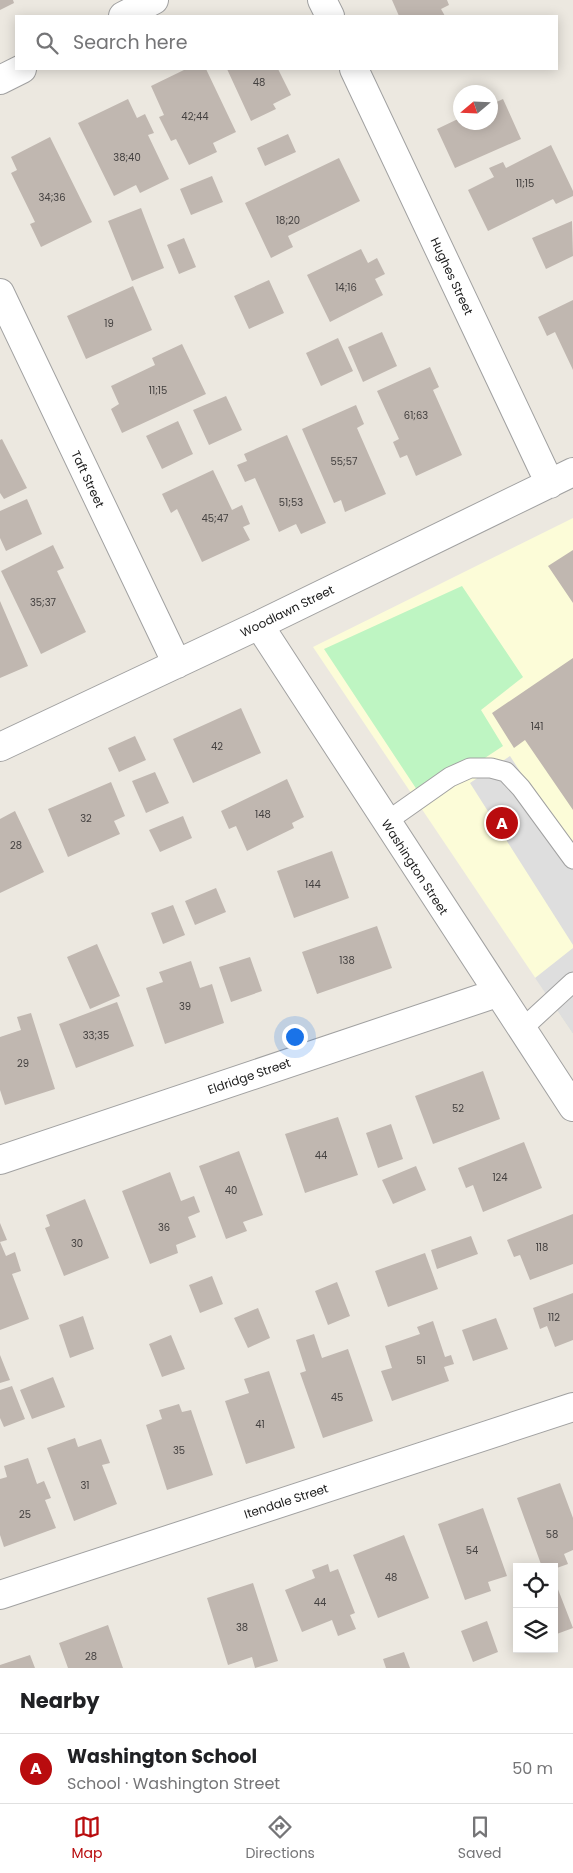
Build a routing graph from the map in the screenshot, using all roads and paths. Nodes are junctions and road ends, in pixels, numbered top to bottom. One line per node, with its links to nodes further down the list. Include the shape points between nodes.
1 (154, 0): 3 (street)
2 (322, 0): 4 (street)
3 (125, 15)
4 (330, 15)
5 (20, 70): 7 (street)
6 (355, 70): 9 (street, Hughes Street)
7 (0, 80)
8 (0, 293): 11 (street, Taft Street)
9 (562, 478): 10 (street, Woodlawn Street)
10 (259, 625): 11 (street, Woodlawn Street); 13 (street, Washington Street)
11 (177, 664): 12 (street, Woodlawn Street)
12 (0, 747)
13 (386, 822): 14 (lane, via 450,777 470,768 491,768 506,772 521,788); 16 (street, Washington Street)
14 (573, 859)
15 (573, 982): 17 (lane)
16 (497, 993): 17 (street, Washington Street); 19 (street, Eldridge Street)
17 (522, 1029): 18 (street, Washington Street)
18 (573, 1107)
19 (0, 1160)
20 (573, 1407): 21 (street, Itendale Street)
21 (0, 1595)

